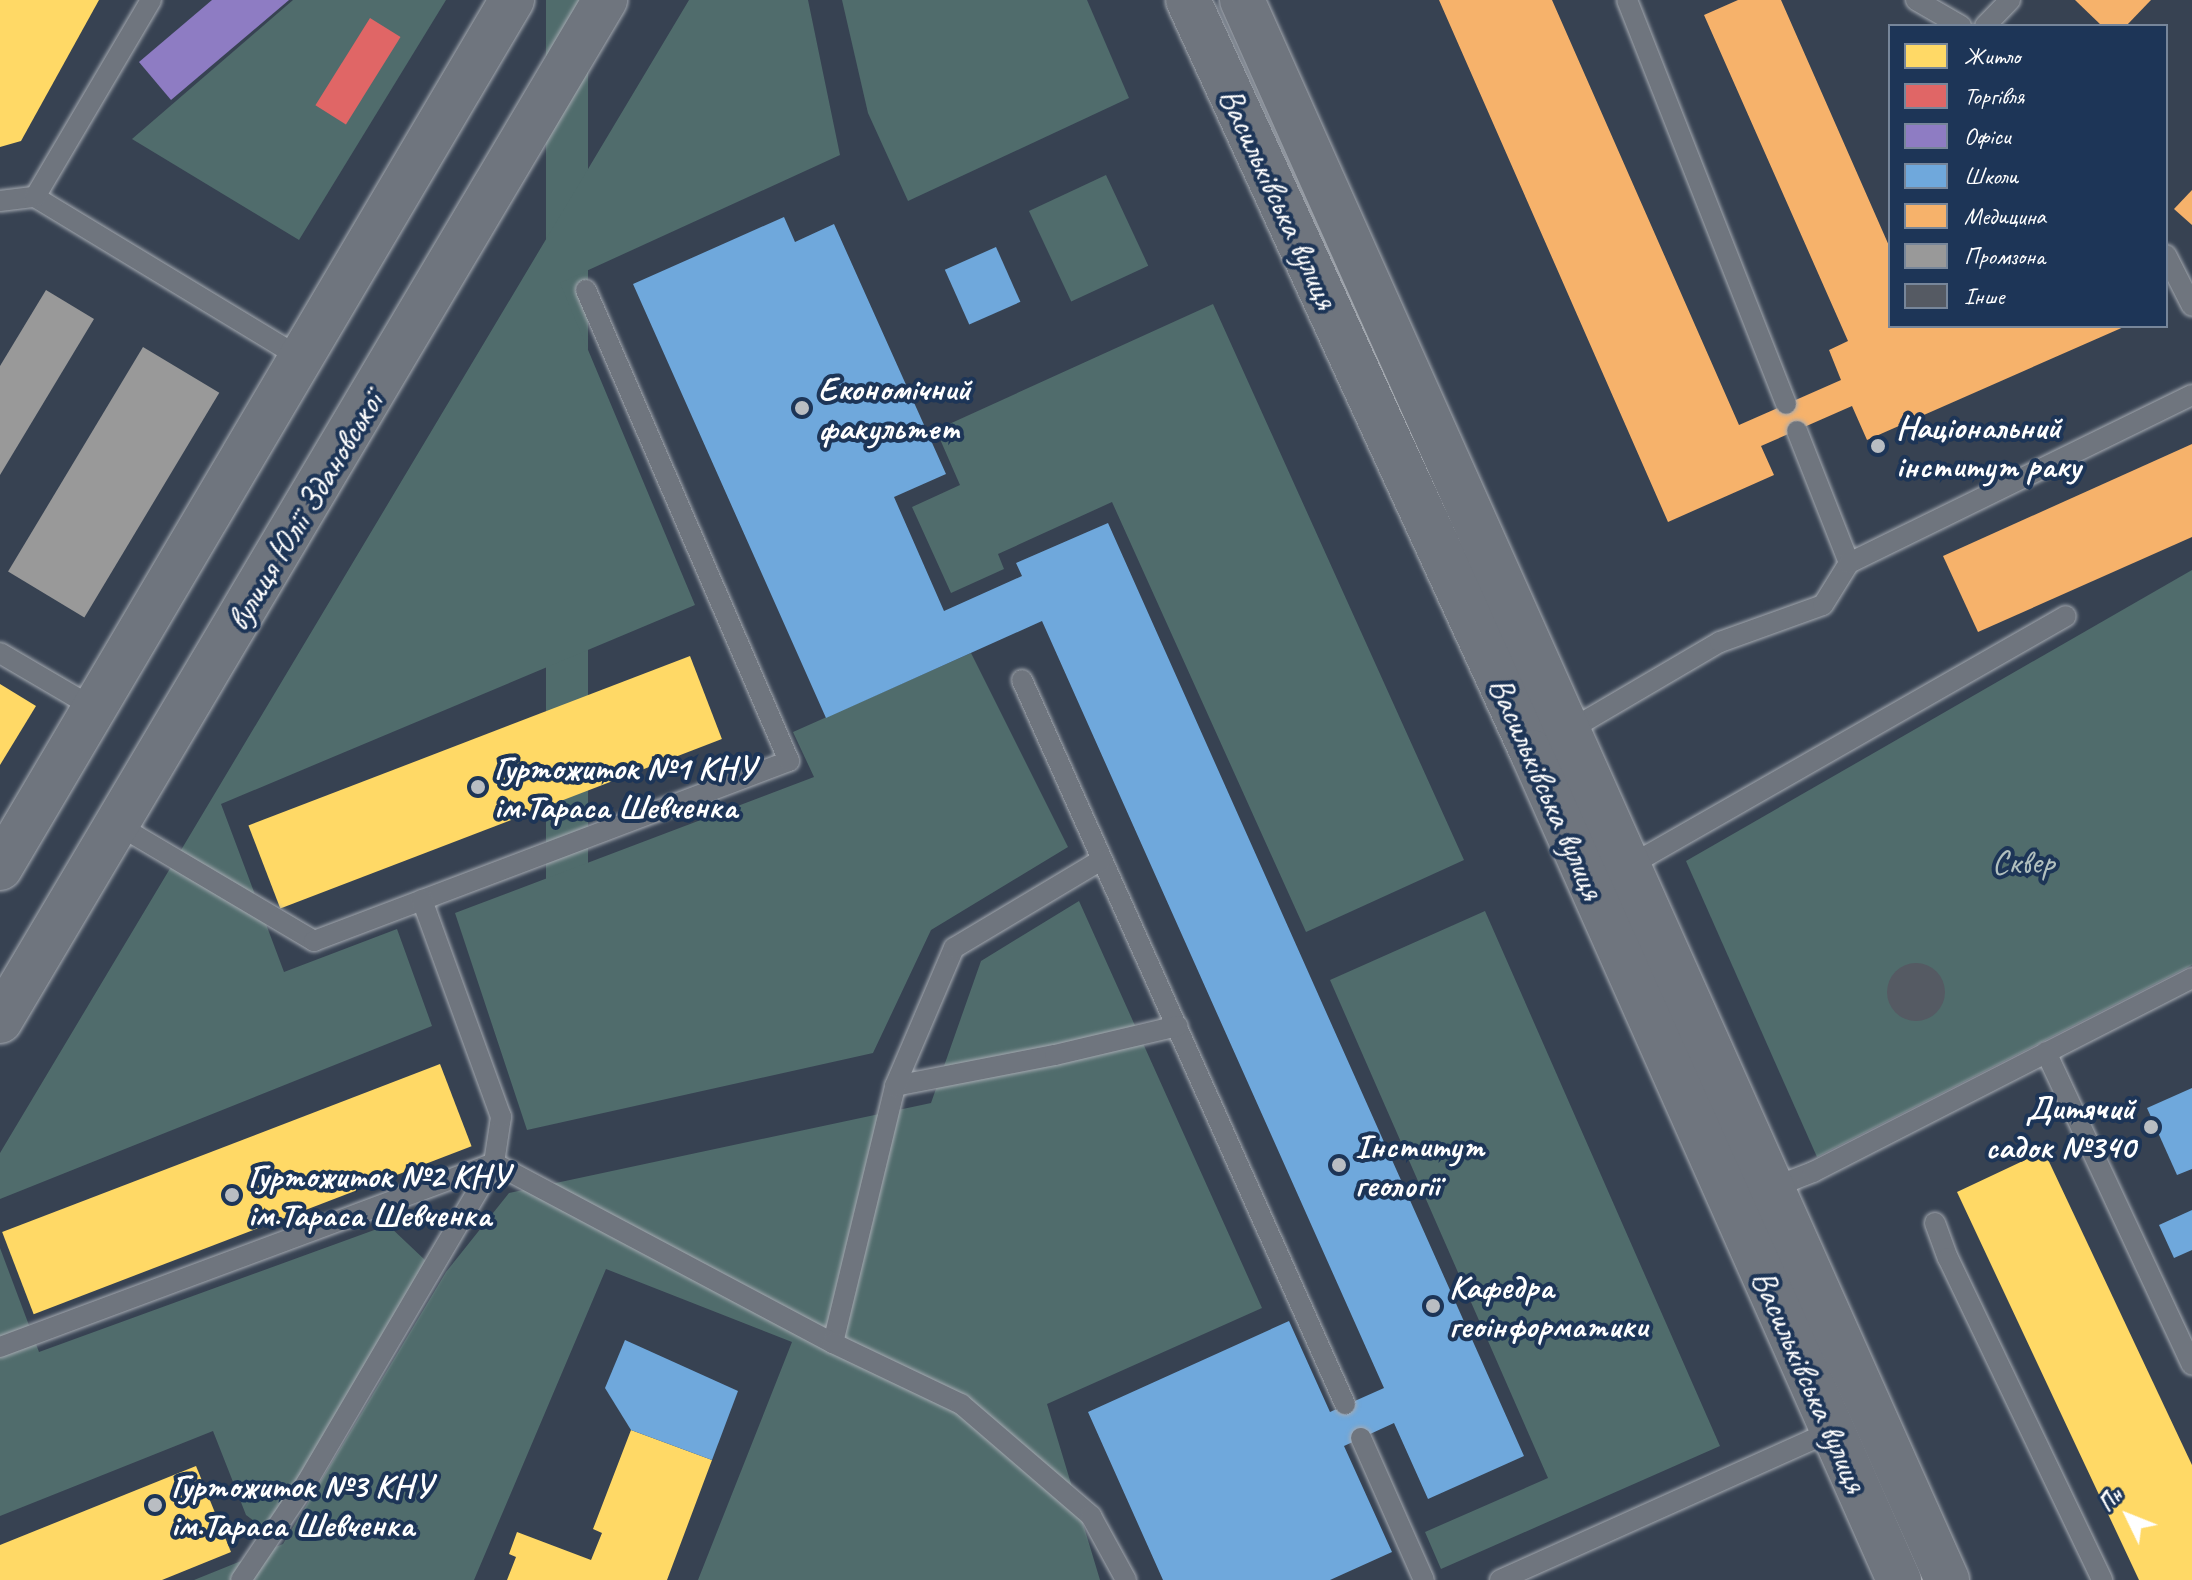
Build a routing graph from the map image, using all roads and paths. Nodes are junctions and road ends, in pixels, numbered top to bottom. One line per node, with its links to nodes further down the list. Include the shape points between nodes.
1 (151, 0): 11 (lane)
2 (512, 0): 16 (main road)
3 (605, 0): 26 (main road, вулиця Юлії Здановської)
4 (1188, 0): 43 (main road, Васильківська вулиця, via 1532,752)
5 (1242, 0): 25 (main road, Васильківська вулиця)
6 (1627, 0): 18 (lane)
7 (1916, 0): 9 (lane)
8 (2010, 0): 10 (lane)
9 (1958, 24)
10 (1987, 24)
11 (35, 197): 12 (lane); 16 (lane)
12 (0, 201)
13 (2168, 259): 15 (lane)
14 (586, 290): 30 (lane, via 789,761)
15 (2192, 306)
16 (301, 358): 24 (main road)
17 (2192, 395): 20 (lane)
18 (1786, 404)
19 (1797, 431): 20 (lane)
20 (1849, 563): 25 (lane, via 1823,605 1720,642)
21 (2066, 616): 28 (lane)
22 (0, 653): 24 (lane)
23 (1022, 680): 27 (lane)
24 (94, 708): 29 (main road)
25 (1568, 731): 28 (main road, Васильківська вулиця)
26 (118, 825): 30 (lane, via 314,941); 32 (main road, вулиця Юлії Здановської)
27 (1101, 860): 33 (lane); 35 (lane, via 954,948)
28 (1629, 866): 37 (main road, Васильківська вулиця)
29 (0, 868)
30 (422, 900): 36 (lane, via 501,1117)
31 (2192, 978): 34 (lane)
32 (0, 1021)
33 (1178, 1026): 35 (lane); 42 (lane)
34 (2046, 1052): 37 (lane); 41 (lane)
35 (895, 1086): 39 (lane)
36 (494, 1163): 39 (lane); 40 (lane); 45 (lane, via 307,1482)
37 (1772, 1188): 50 (main road, Васильківська вулиця)
38 (1935, 1223): 51 (lane)
39 (833, 1343): 46 (lane, via 961,1404 1091,1516)
40 (0, 1347)
41 (2192, 1365)
42 (1345, 1404)
43 (1832, 1431): 48 (lane); 49 (main road, Васильківська вулиця)
44 (1361, 1438): 47 (lane)
45 (241, 1580)
46 (1126, 1580)
47 (1424, 1580)
48 (1500, 1580)
49 (1899, 1580)
50 (1947, 1580)
51 (2102, 1580)

